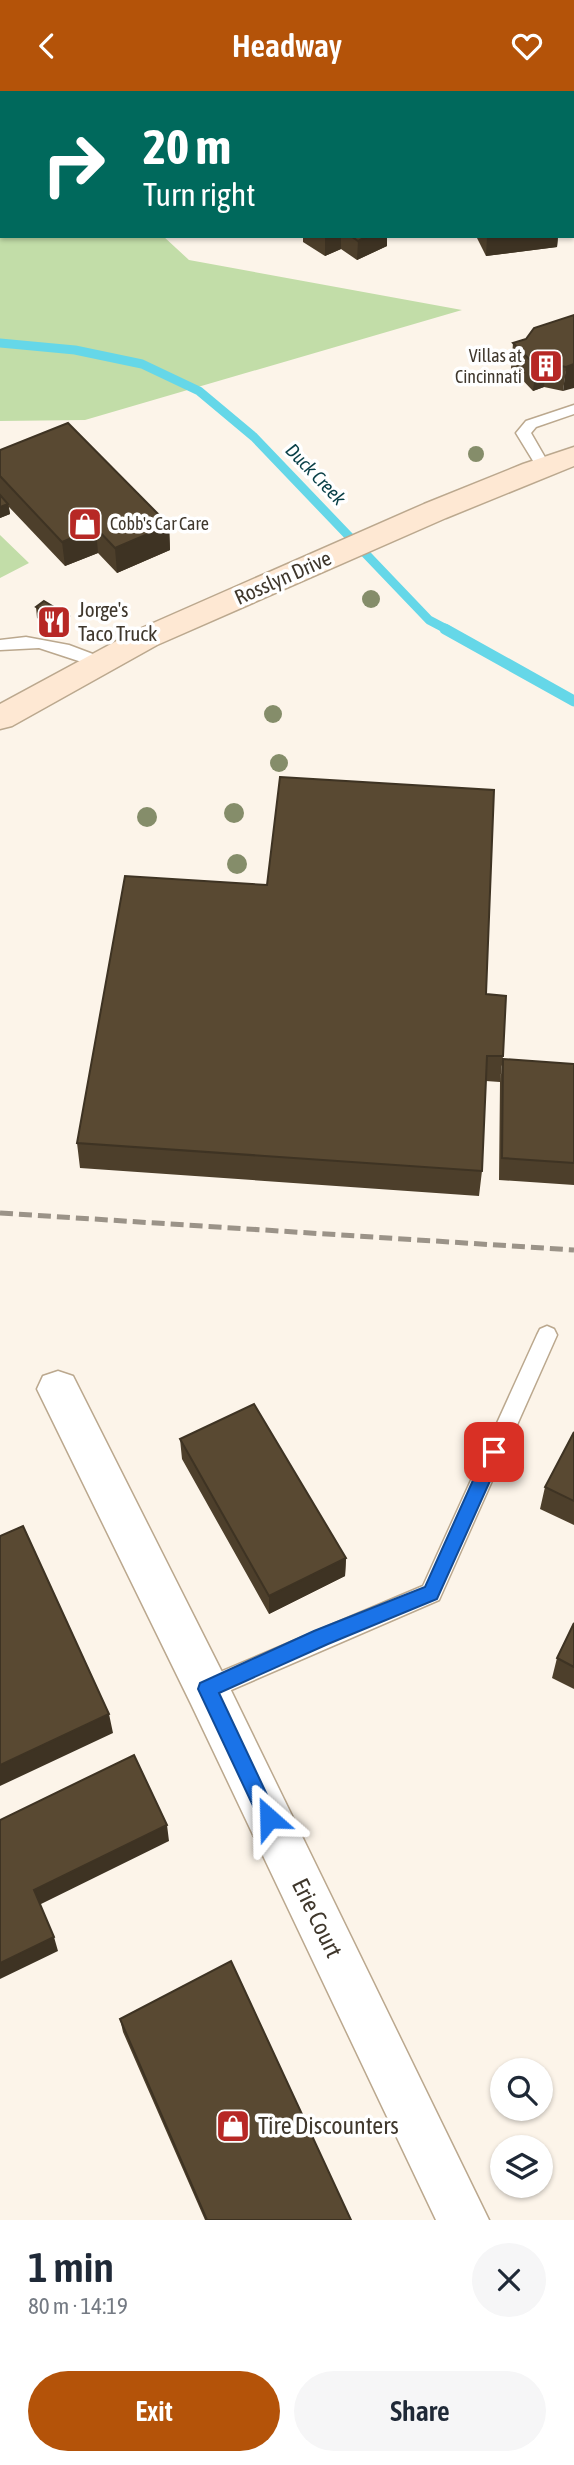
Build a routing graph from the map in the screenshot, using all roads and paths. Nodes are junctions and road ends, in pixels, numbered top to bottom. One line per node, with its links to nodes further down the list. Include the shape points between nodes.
1 (574, 408): 3 (lane, via 531,424 523,433)
2 (574, 456): 3 (street, Rosslyn Drive)
3 (543, 466): 5 (street, Rosslyn Drive, via 142,640)
4 (0, 645): 5 (lane, via 20,640 60,645)
5 (100, 663): 6 (street, Rosslyn Drive)
6 (0, 717)
7 (547, 1335): 9 (lane, via 431,1593)
8 (58, 1389): 9 (street, Erie Court)
9 (207, 1689): 10 (street, Erie Court)
10 (463, 2220)

